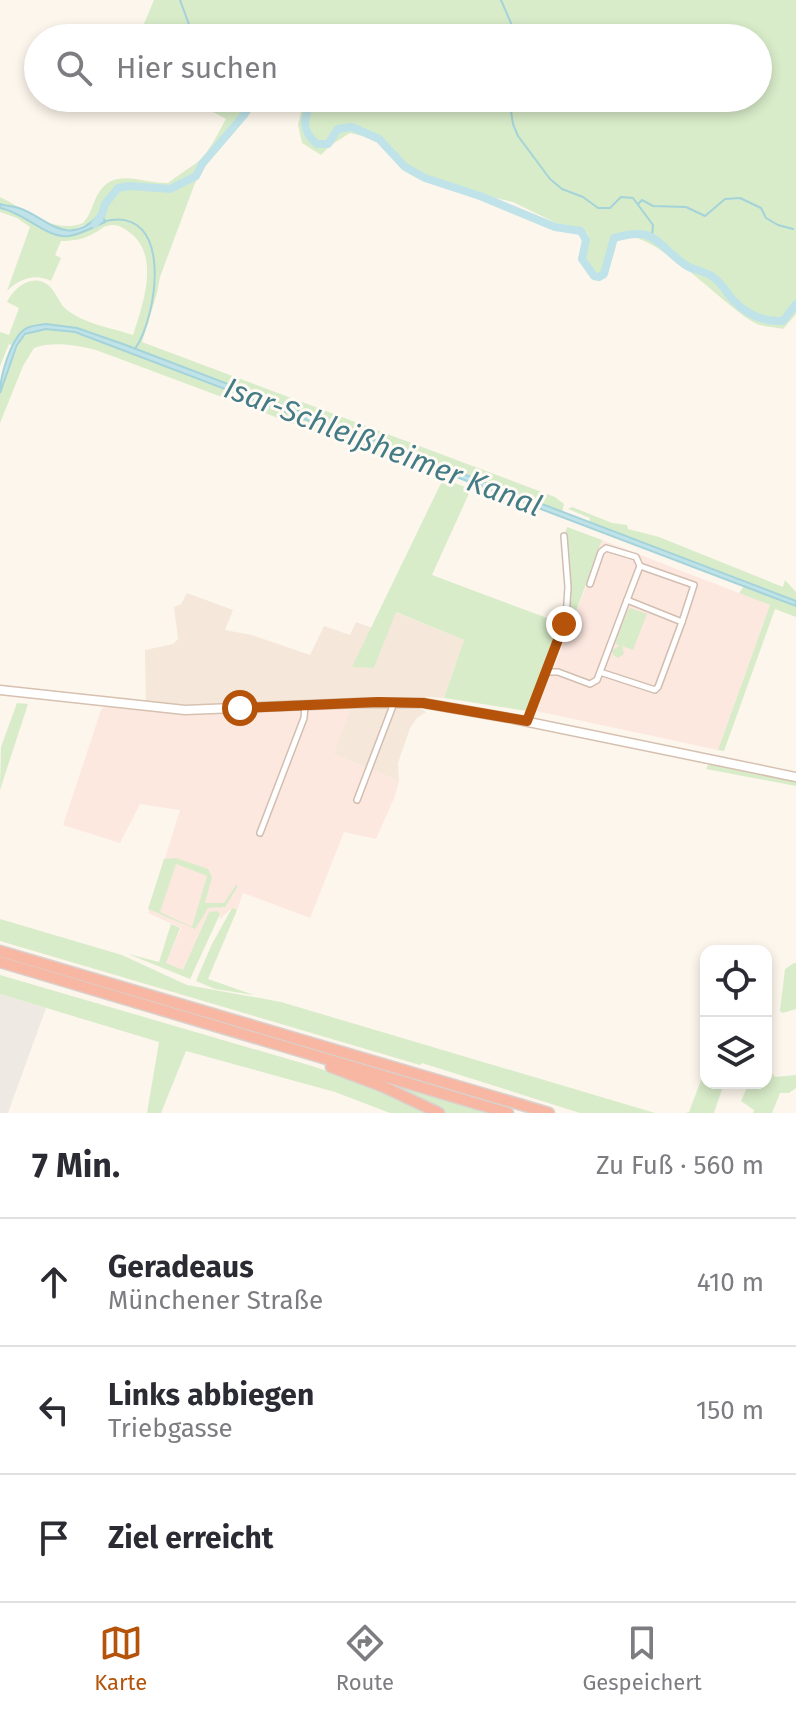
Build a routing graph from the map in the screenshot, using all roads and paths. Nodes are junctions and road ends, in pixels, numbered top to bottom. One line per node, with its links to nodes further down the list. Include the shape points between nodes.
1 (564, 536): 6 (street, via 566,618)
2 (640, 566): 3 (street, via 636,557 606,548); 4 (street); 5 (street, via 694,585)
3 (590, 584)
4 (627, 600): 5 (street); 7 (street)
5 (682, 622): 7 (street, via 655,690)
6 (547, 672): 7 (street, via 590,684); 11 (street)
7 (600, 672)
8 (0, 690): 10 (main road, via 185,710)
9 (393, 704): 10 (main road); 11 (main road, via 448,706); 13 (street)
10 (305, 705): 14 (street)
11 (527, 721): 12 (main road)
12 (796, 777)
13 (357, 800)
14 (260, 833)
15 (0, 951): 20 (highway)
16 (0, 962): 17 (highway)
17 (301, 1051): 18 (highway); 19 (highway)
18 (439, 1113)
19 (508, 1113)
20 (549, 1113)

